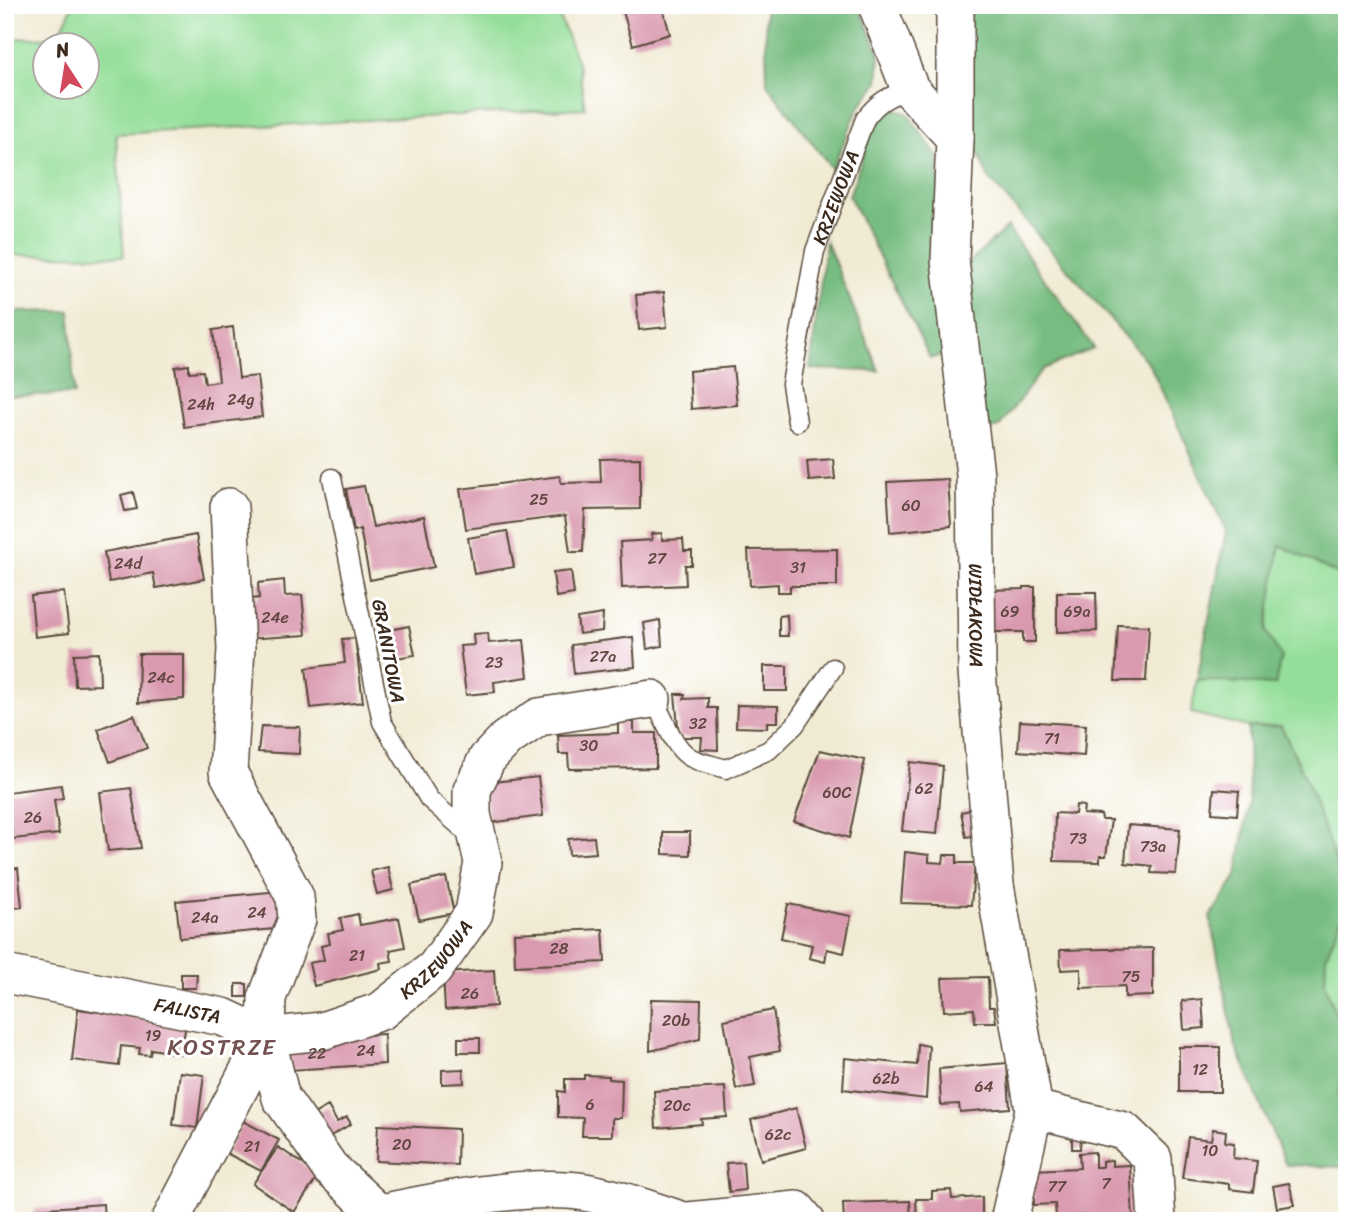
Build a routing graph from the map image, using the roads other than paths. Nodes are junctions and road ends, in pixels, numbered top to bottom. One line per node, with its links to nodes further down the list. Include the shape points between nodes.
1 (877, 5): 3 (street)
2 (955, 5): 4 (street, WIDŁAKOWA)
3 (910, 89): 4 (street); 5 (lane, KRZEWOWA, via 887,96 865,119 815,251 791,384)
4 (955, 138): 13 (street, WIDŁAKOWA, via 950,260 975,475 979,699 995,885)
5 (797, 422)
6 (332, 478): 10 (lane, GRANITOWA, via 382,722 429,799)
7 (229, 507): 12 (street, via 236,649 228,772 295,897 297,919 267,998)
8 (833, 668): 9 (lane, via 795,725 769,750 726,769 689,757 671,736 664,714)
9 (652, 699): 10 (street, KRZEWOWA, via 539,717 506,739 487,760 472,790)
10 (477, 842): 12 (street, KRZEWOWA, via 483,862 474,913 435,968 381,1011 322,1031)
11 (5, 974): 12 (street, FALISTA, via 223,1017)
12 (266, 1037): 14 (street, via 281,1098 330,1168); 15 (street)
13 (1034, 1109): 18 (street, WIDŁAKOWA); 19 (street, via 1124,1131 1153,1160)
14 (384, 1217): 16 (street, via 450,1199 545,1191 582,1192)
15 (170, 1221)
16 (686, 1221): 17 (street, via 797,1210)
17 (806, 1221)
18 (1009, 1221)
19 (1157, 1221)

